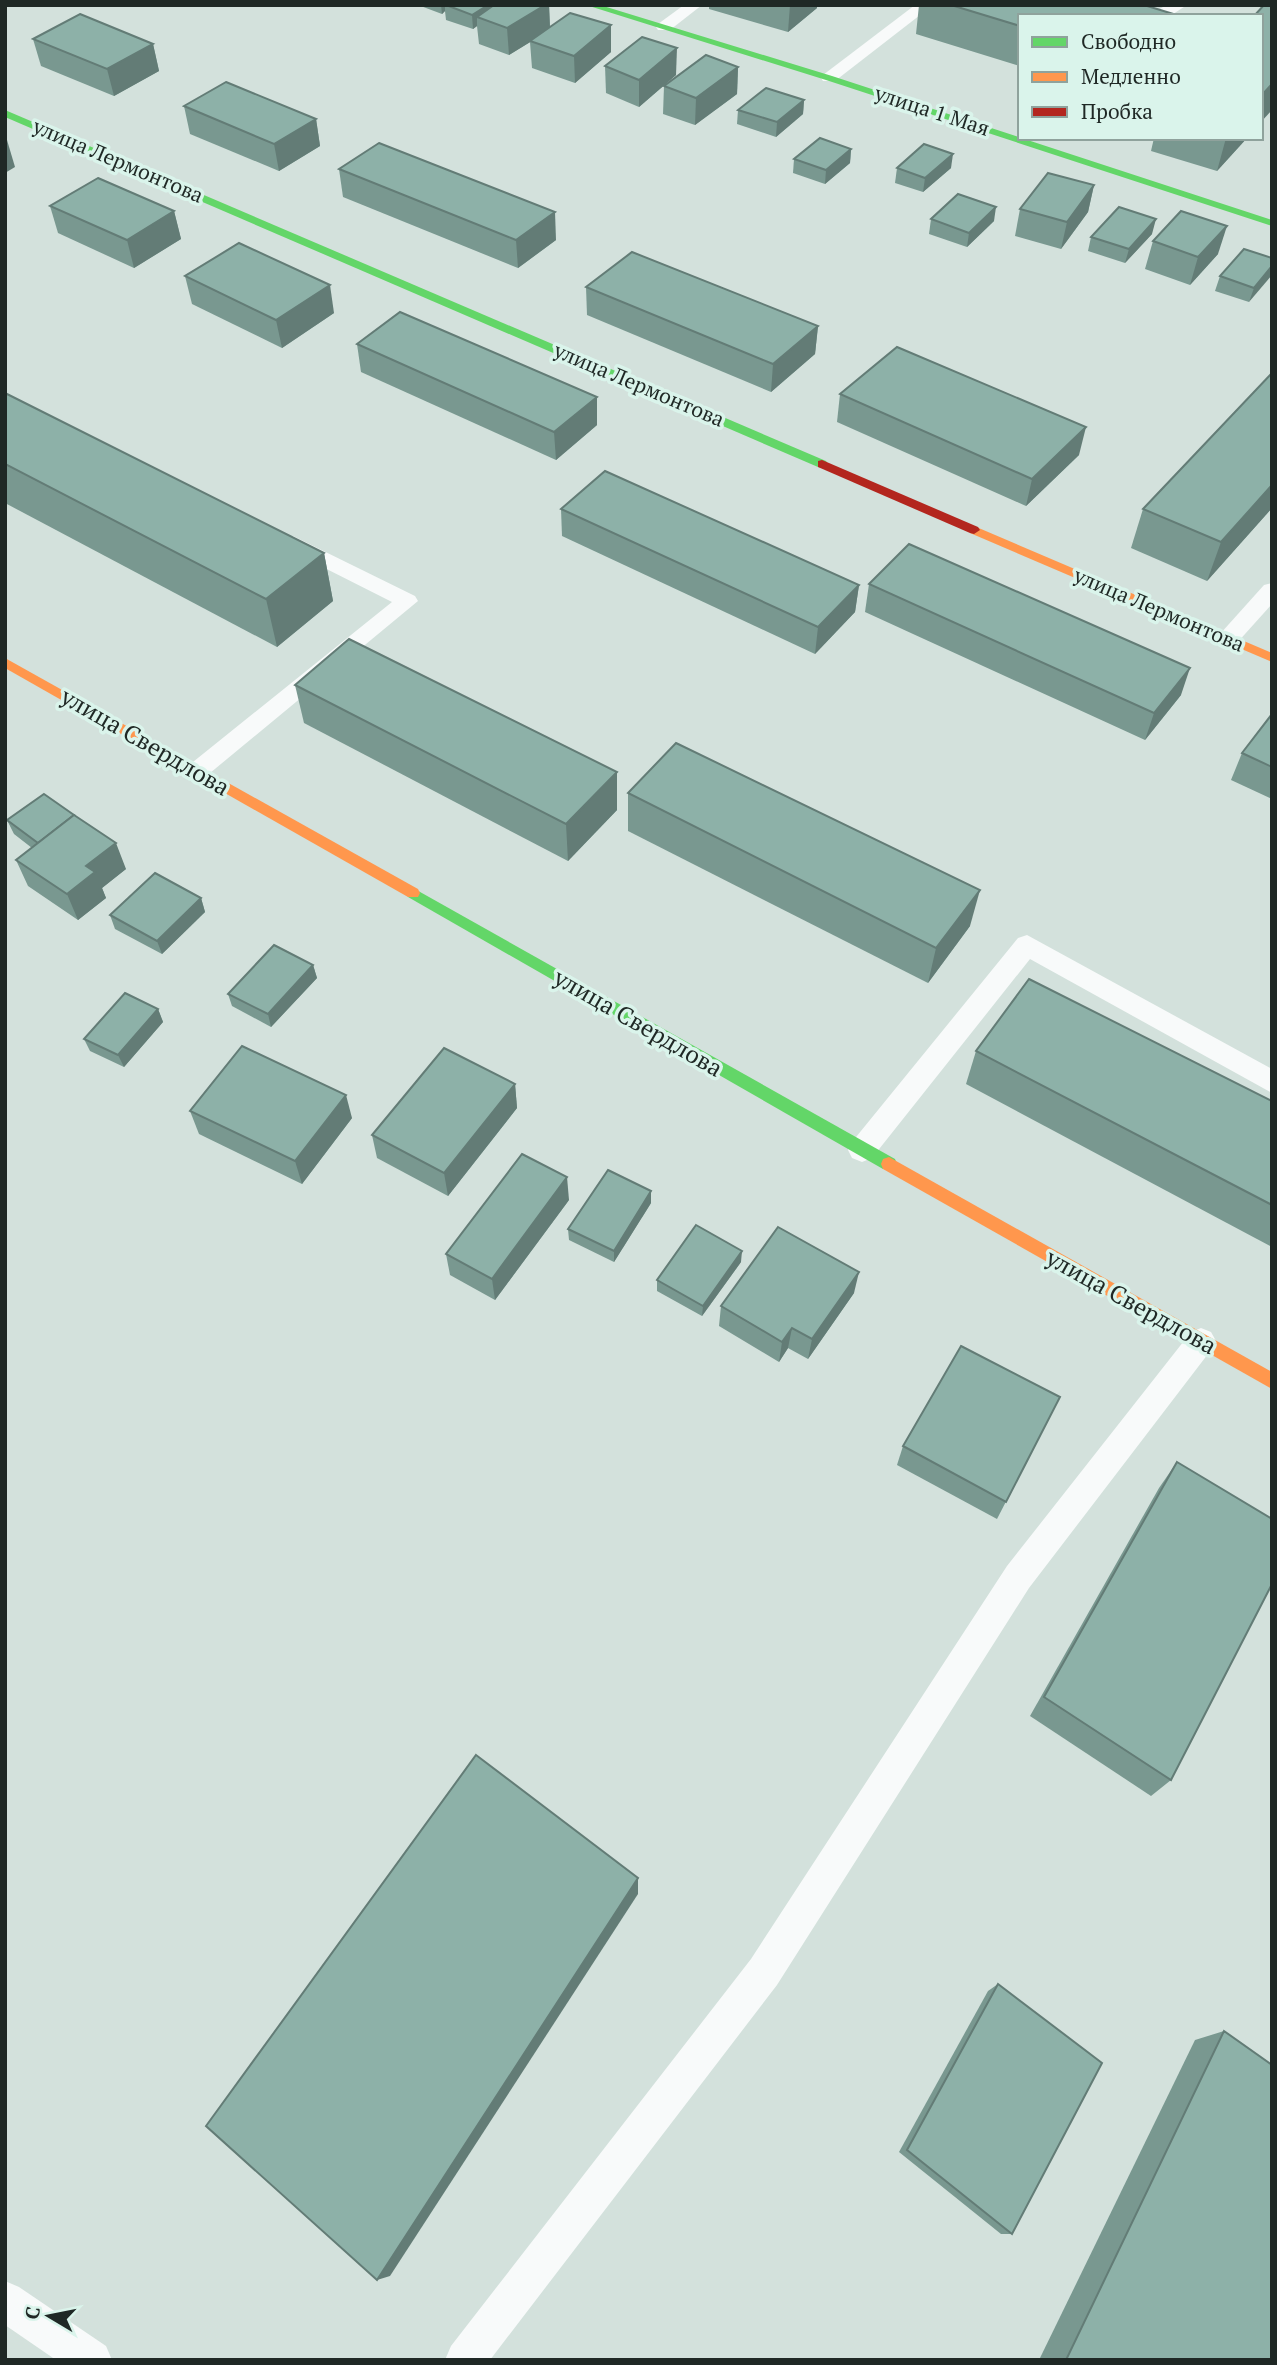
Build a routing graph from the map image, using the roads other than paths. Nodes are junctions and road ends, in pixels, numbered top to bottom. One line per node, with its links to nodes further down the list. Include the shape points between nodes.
1 (590, 5): 6 (street, улица 1 Мая)
2 (694, 5): 6 (lane)
3 (925, 5): 7 (lane)
4 (1179, 5): 5 (lane)
5 (1161, 14)
6 (664, 27): 7 (street, улица 1 Мая)
7 (829, 78): 10 (street, улица 1 Мая)
8 (5, 113): 14 (street, улица Лермонтова)
9 (1018, 140): 11 (street, улица 1 Мая)
10 (1018, 140)
11 (1272, 223)
12 (273, 533): 17 (lane, via 407,601)
13 (1272, 590): 14 (lane)
14 (1228, 639): 15 (street, улица Лермонтова)
15 (1272, 658)
16 (5, 662): 17 (street, улица Свердлова)
17 (197, 772): 19 (street, улица Свердлова)
18 (1272, 1082): 19 (lane, via 1027,945)
19 (862, 1150): 20 (street, улица Свердлова)
20 (1201, 1340): 21 (street, улица Свердлова); 24 (lane, via 1018,1577 764,1972)
21 (1272, 1381)
22 (5, 2301): 23 (lane)
23 (92, 2360)
24 (465, 2360)

